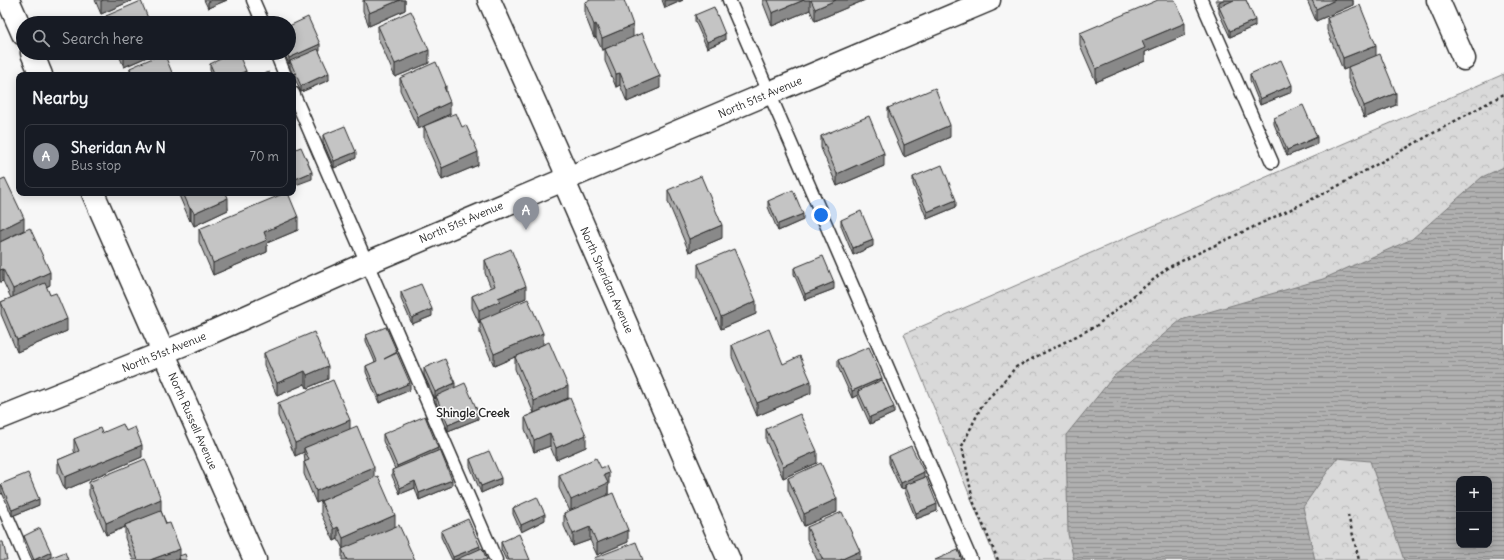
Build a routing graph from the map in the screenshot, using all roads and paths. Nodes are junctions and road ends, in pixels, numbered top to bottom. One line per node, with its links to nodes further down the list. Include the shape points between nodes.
1 (8, 0): 10 (street)
2 (253, 0): 9 (lane)
3 (490, 0): 20 (street, North Sheridan Avenue, via 565,170)
4 (729, 0): 16 (lane)
5 (989, 0): 8 (street, North 51st Avenue)
6 (1202, 0): 19 (lane)
7 (1438, 0): 11 (street)
8 (961, 6): 16 (street, North 51st Avenue)
9 (260, 16)
10 (16, 18)
11 (1464, 59)
12 (35, 60): 14 (street)
13 (279, 60): 15 (lane)
14 (40, 72)
15 (284, 72)
16 (769, 93): 20 (street, North 51st Avenue); 31 (lane)
17 (1504, 94): 32 (path, via 1325,193 1169,266 1096,326 1016,367 981,408 962,446 973,500)
18 (296, 100): 22 (lane)
19 (1272, 162)
20 (563, 179): 22 (street, North 51st Avenue); 30 (street, North Sheridan Avenue)
21 (94, 196): 23 (street, North Russell Avenue)
22 (367, 263): 23 (street, North 51st Avenue); 29 (lane)
23 (162, 353): 24 (street, North 51st Avenue); 28 (street, North Russell Avenue)
24 (0, 418)
25 (0, 500): 27 (lane)
26 (1348, 515): 33 (path)
27 (26, 560)
28 (255, 560)
29 (496, 560)
30 (729, 560)
31 (971, 560)
32 (998, 560)
33 (1359, 560)

